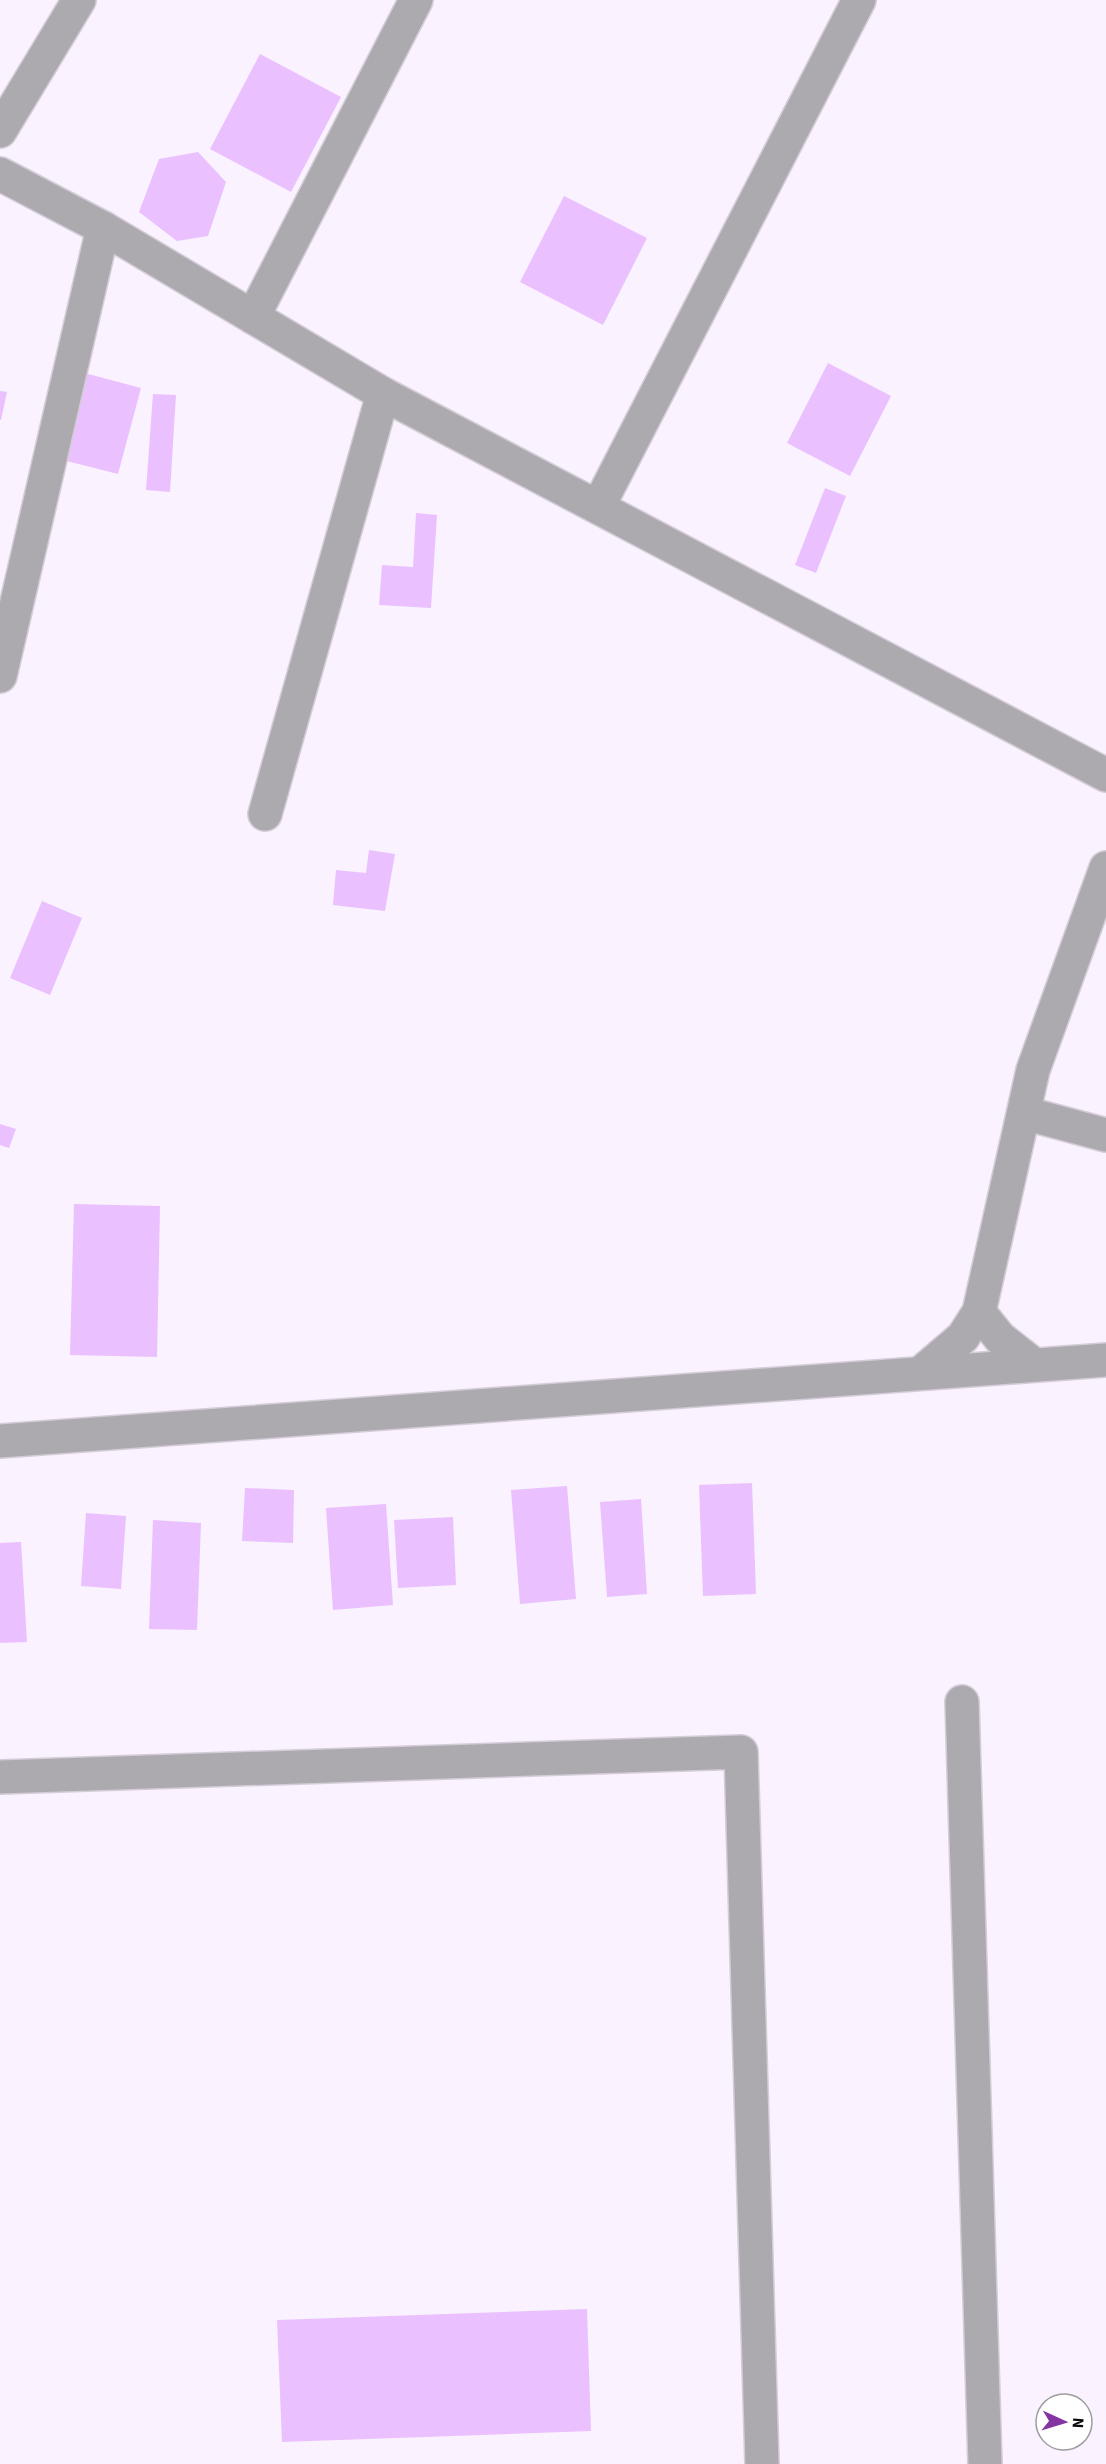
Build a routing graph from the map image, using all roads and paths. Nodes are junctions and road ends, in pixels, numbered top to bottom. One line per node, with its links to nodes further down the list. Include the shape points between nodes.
1 (79, 0): 4 (street)
2 (416, 0): 7 (street)
3 (859, 0): 9 (street)
4 (0, 131)
5 (0, 174): 6 (street)
6 (103, 228): 7 (street); 10 (street)
7 (253, 317): 8 (street)
8 (383, 394): 9 (street); 12 (street)
9 (598, 507): 11 (street)
10 (0, 676)
11 (1106, 775)
12 (265, 814)
13 (1106, 868): 14 (street, via 1033,1070)
14 (1024, 1113): 15 (street); 16 (street)
15 (1106, 1135)
16 (979, 1312): 18 (street, via 1000,1338); 19 (street, via 963,1337)
17 (1106, 1360): 18 (street)
18 (1033, 1364): 19 (street)
19 (922, 1372): 20 (street)
20 (0, 1441)
21 (962, 1702): 24 (street)
22 (0, 1777): 23 (street, via 741,1752)
23 (762, 2464)
24 (985, 2464)

